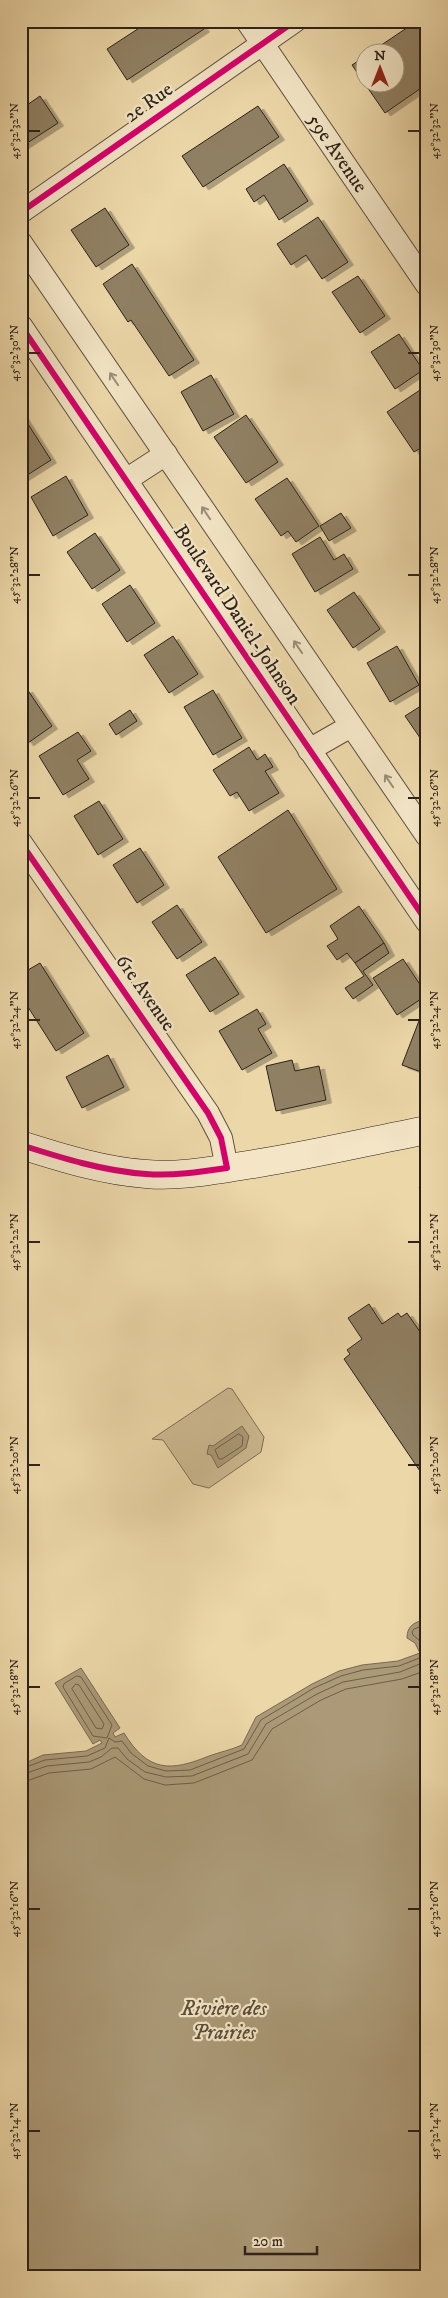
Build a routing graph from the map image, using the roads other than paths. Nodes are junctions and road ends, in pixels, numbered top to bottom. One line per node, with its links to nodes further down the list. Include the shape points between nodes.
1 (246, 21): 3 (street, 59e Avenue)
2 (295, 21): 3 (street, 2e Rue)
3 (262, 45): 4 (street, 2e Rue); 6 (street, 59e Avenue)
4 (21, 212)
5 (21, 243): 8 (street, Boulevard Daniel-Johnson, one-way to 5)
6 (427, 285)
7 (21, 326): 9 (street, Boulevard Daniel-Johnson)
8 (166, 454): 9 (street); 10 (street, Boulevard Daniel-Johnson, one-way to 8)
9 (126, 480): 11 (street, Boulevard Daniel-Johnson)
10 (351, 726): 11 (street); 12 (street, Boulevard Daniel-Johnson, one-way to 10)
11 (310, 750): 14 (street, Boulevard Daniel-Johnson)
12 (427, 836)
13 (21, 843): 17 (street, 61e Avenue, via 208,1113 221,1138)
14 (427, 922)
15 (427, 1130): 17 (street)
16 (21, 1145): 17 (street, via 90,1165 146,1174 181,1174)
17 (227, 1168)

